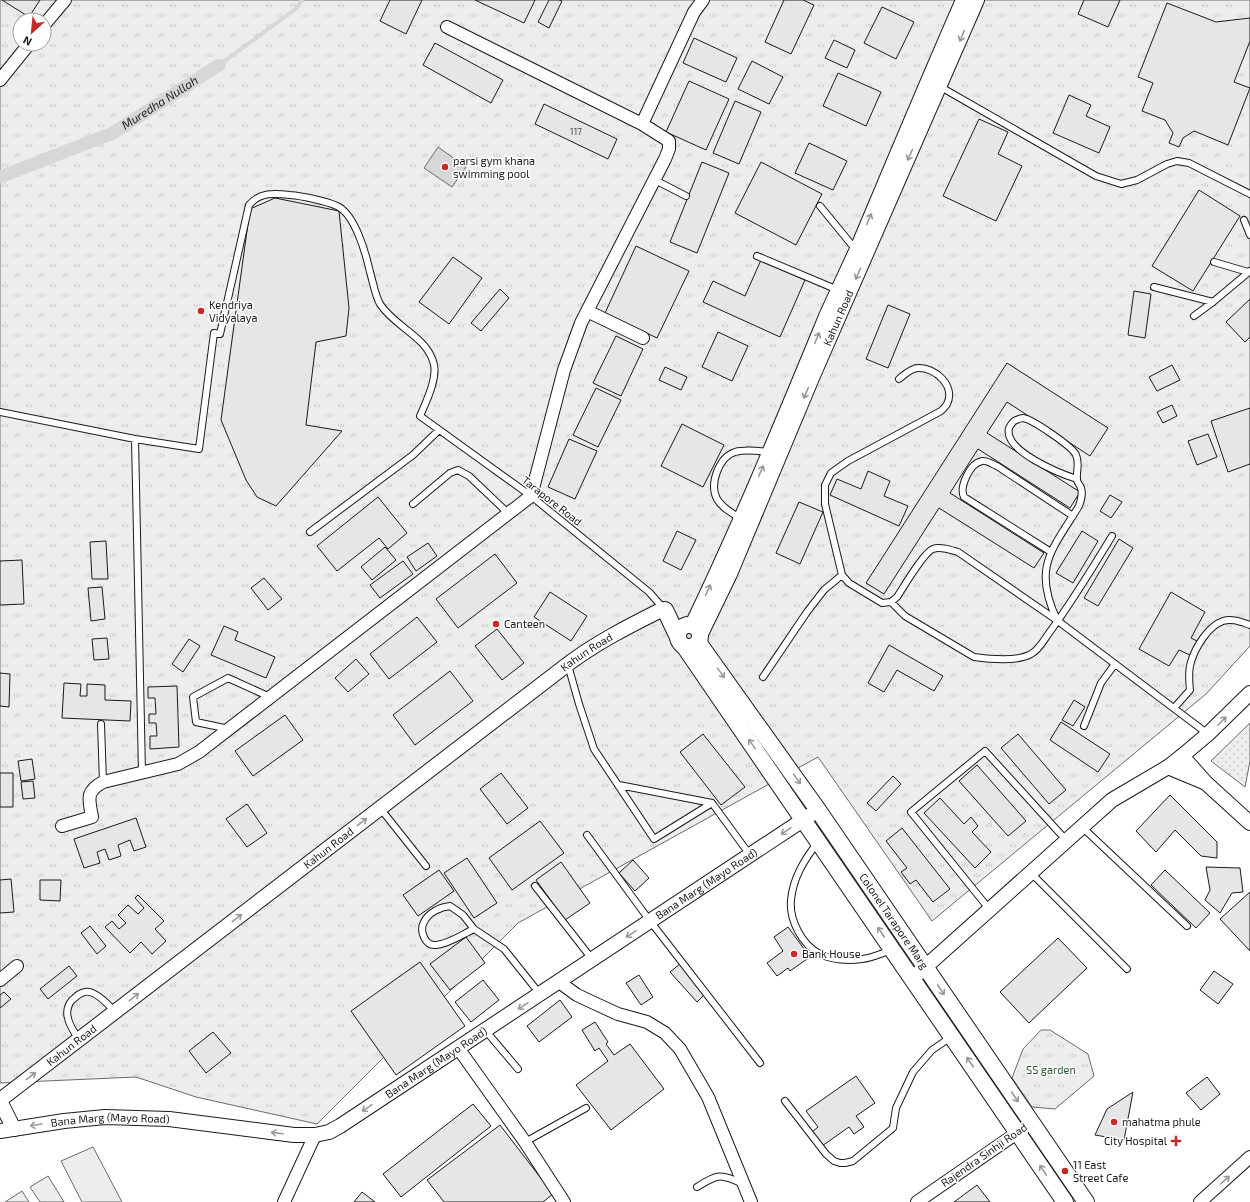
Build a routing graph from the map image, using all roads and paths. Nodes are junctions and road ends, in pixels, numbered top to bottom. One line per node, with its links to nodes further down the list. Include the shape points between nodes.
1 (64, 0): 5 (street)
2 (703, 0): 10 (street, via 694,12)
3 (963, 0): 9 (street, Kahun Road)
4 (977, 0): 9 (street, Kahun Road, one-way to 9)
5 (52, 15)
6 (447, 27): 10 (street)
7 (23, 52): 8 (street)
8 (0, 80)
9 (934, 83): 12 (lane, via 1096,176 1121,184 1137,180 1177,161 1189,163); 17 (street, Kahun Road, one-way to 9); 46 (street, Kahun Road, one-way to 46, via 730,574)
10 (642, 124): 11 (street, via 669,141 669,149)
11 (655, 180): 13 (lane); 24 (street)
12 (1250, 194)
13 (686, 196)
14 (820, 206): 17 (lane)
15 (1244, 220): 16 (lane)
16 (1250, 235)
17 (856, 250): 22 (street, Kahun Road)
18 (757, 256): 22 (lane)
19 (1214, 262): 20 (lane)
20 (1249, 271): 23 (lane)
21 (1154, 287): 23 (lane)
22 (838, 290): 31 (street, Kahun Road, one-way to 22)
23 (1213, 302): 25 (lane)
24 (587, 311): 26 (street); 33 (street, via 564,370)
25 (1194, 316)
26 (644, 338)
27 (899, 379): 41 (lane, via 918,368 929,370 940,376 950,397 941,411 848,461 831,473 825,486 825,504)
28 (0, 412): 30 (lane)
29 (439, 430): 30 (lane, Tarapore Road, via 420,416 430,393 434,361 427,349 388,315 379,302 358,233 346,213 338,206 328,203 273,193 262,195 249,206 220,334 214,333 198,449); 33 (lane, Tarapore Road); 38 (lane, via 413,455)
30 (135, 439): 59 (lane)
31 (769, 452): 37 (street, Kahun Road, one-way to 31); 37 (lane, via 736,452 730,454 720,467 714,482 716,498)
32 (1077, 480): 32 (lane, via 1052,470 1013,444 1009,428 1014,421 1023,418 1030,421 1071,448 1078,459); 36 (lane, via 1082,493)
33 (531, 496): 35 (street); 43 (lane, Tarapore Road, via 650,592)
34 (413, 504): 35 (lane, via 450,473 458,470 469,476)
35 (508, 513): 51 (street)
36 (1073, 516): 40 (lane); 40 (lane, via 987,461 978,463 968,474 964,481 964,497)
37 (740, 518): 46 (street, Kahun Road, one-way to 37)
38 (310, 532)
39 (1112, 536): 44 (lane)
40 (1051, 552): 44 (lane, via 1045,580 1047,595)
41 (842, 575): 42 (lane, via 849,583 882,602); 49 (lane, via 824,590 807,612)
42 (891, 602): 44 (lane, via 916,623 974,657 984,659 1018,658 1031,654); 44 (lane, via 926,554 933,548 942,548 958,552)
43 (665, 610): 46 (main road); 47 (street, Kahun Road, via 610,636)
44 (1058, 621): 48 (lane)
45 (1250, 625): 52 (lane, via 1233,620 1223,621 1204,635 1190,662 1190,690)
46 (690, 635): 65 (main road, Colonel Tarapore Marg, one-way to 65); 66 (main road, Colonel Tarapore Marg, one-way to 46)
47 (568, 664): 62 (lane, via 578,704 594,749); 64 (street, Kahun Road)
48 (1115, 664): 52 (lane); 54 (lane, via 1101,684)
49 (764, 677)
50 (1250, 693): 56 (street, one-way to 50)
51 (270, 698): 55 (street); 55 (lane, via 228,678 193,697 196,722)
52 (1174, 708): 56 (lane)
53 (101, 724): 60 (lane)
54 (1084, 726)
55 (230, 729): 59 (street, via 178,764)
56 (1208, 734): 57 (street)
57 (1182, 756): 58 (street); 61 (street)
58 (1168, 767): 61 (street); 69 (street, via 1112,800)
59 (142, 772): 60 (street)
60 (103, 782): 68 (street, via 90,793 92,818)
61 (1206, 783): 67 (street)
62 (619, 785): 63 (lane); 63 (lane, via 654,839)
63 (712, 803): 73 (lane)
64 (380, 808): 74 (lane); 90 (street, Kahun Road, one-way to 64)
65 (818, 810): 66 (street, Bana Marg (Mayo Road)); 84 (main road, Colonel Tarapore Marg)
66 (804, 819): 71 (main road, Colonel Tarapore Marg); 73 (street, Bana Marg (Mayo Road), one-way to 73)
67 (1249, 819)
68 (62, 826)
69 (1082, 827): 72 (street); 79 (lane)
70 (587, 835): 78 (lane)
71 (819, 841): 81 (main road, Colonel Tarapore Marg, one-way to 71); 81 (lane, via 801,867 792,892 791,915 801,935 815,951 834,958 863,959)
72 (1066, 841): 75 (street); 77 (lane, via 985,751 911,812)
73 (750, 855): 78 (street, Bana Marg (Mayo Road))
74 (426, 866)
75 (1031, 873): 77 (street); 85 (lane)
76 (535, 886): 82 (lane)
77 (990, 910): 84 (street)
78 (650, 921): 82 (street, Bana Marg (Mayo Road), one-way to 82); 95 (lane)
79 (1187, 926)
80 (474, 929): 80 (lane, via 436,945 432,945 424,938 422,932 424,920 437,909 450,906 463,915); 89 (lane, via 504,949)
81 (893, 950): 86 (main road, Colonel Tarapore Marg)
82 (592, 959): 88 (street, Bana Marg (Mayo Road))
83 (17, 966): 87 (street)
84 (926, 967): 86 (street); 100 (main road, Colonel Tarapore Marg, one-way to 100)
85 (1127, 968)
86 (913, 978): 92 (main road, Colonel Tarapore Marg)
87 (0, 980)
88 (559, 982): 89 (street, Bana Marg (Mayo Road)); 106 (street, via 594,1004 647,1022 665,1033 680,1049 708,1097)
89 (540, 994): 91 (street, Bana Marg (Mayo Road), one-way to 91)
90 (115, 1012): 93 (street, Kahun Road); 93 (lane, via 92,993 82,992 73,999 69,1003 68,1018)
91 (485, 1030): 94 (street, Bana Marg (Mayo Road)); 96 (lane)
92 (952, 1036): 98 (lane, via 932,1050 913,1072 896,1108 893,1128 853,1160 845,1163 834,1161); 102 (main road, Colonel Tarapore Marg, one-way to 92)
93 (79, 1040): 97 (street, Kahun Road, one-way to 93)
94 (458, 1048): 103 (street, Bana Marg (Mayo Road), one-way to 103, via 340,1126); 104 (street)
95 (760, 1063)
96 (518, 1069)
97 (0, 1100): 101 (street)
98 (785, 1101)
99 (586, 1108): 104 (lane)
100 (1032, 1122): 102 (street, Rajendra Sinhji Road); 113 (main road, Colonel Tarapore Marg)
101 (7, 1130): 103 (street, Bana Marg (Mayo Road), one-way to 101, via 294,1135 169,1119 106,1117)
102 (1018, 1132): 111 (street, Rajendra Sinhji Road); 112 (main road, Colonel Tarapore Marg, one-way to 102)
103 (316, 1135): 108 (street)
104 (525, 1142): 109 (street)
105 (1250, 1158): 114 (street, one-way to 105)
106 (744, 1185): 107 (lane, via 722,1175 714,1176); 110 (street)
107 (697, 1187)
108 (284, 1202)
109 (564, 1202)
110 (751, 1202)
111 (917, 1202)
112 (1065, 1202)
113 (1086, 1202)
114 (1200, 1202)

